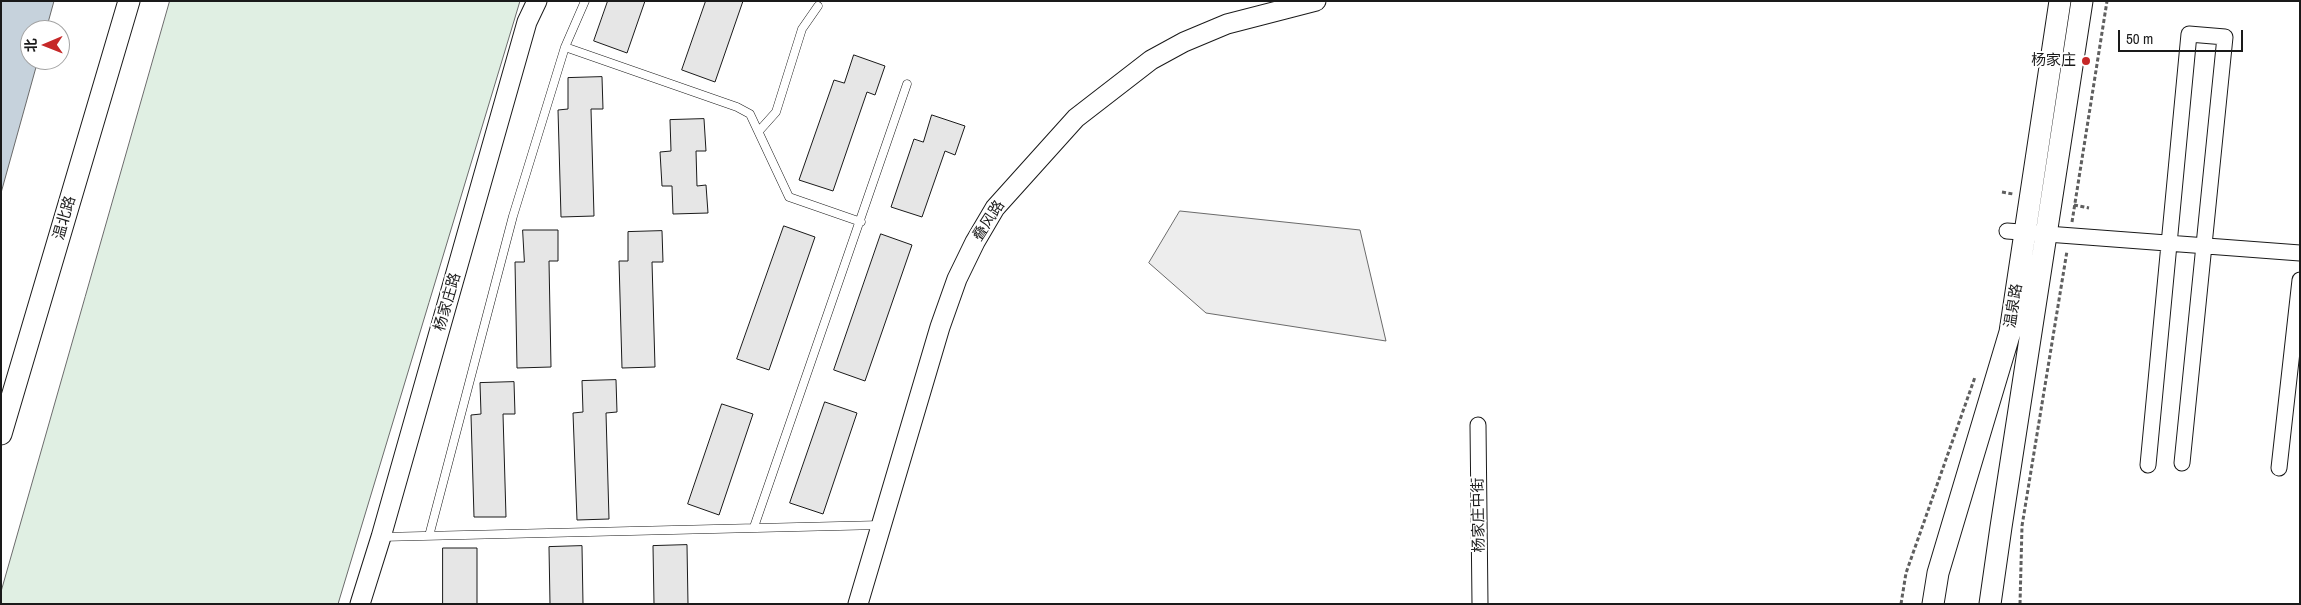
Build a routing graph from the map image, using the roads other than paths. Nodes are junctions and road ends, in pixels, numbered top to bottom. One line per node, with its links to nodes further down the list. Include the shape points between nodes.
1 (129, 1): 19 (main road, 温北路)
2 (537, 1): 26 (street, 杨家庄路, via 527,22)
3 (585, 1): 8 (lane)
4 (1316, 1): 23 (street, 叠风路, via 1227,24 1151,60 1076,118 995,208 957,279 940,326)
5 (2060, 1): 12 (main road, 温泉路)
6 (2082, 1): 13 (main road, 温泉路)
7 (818, 6): 10 (lane, via 802,29 776,112)
8 (564, 48): 10 (lane, via 737,107 750,114); 25 (lane, via 513,216)
9 (907, 84): 11 (lane)
10 (759, 131): 11 (lane, via 789,197)
11 (861, 222): 24 (lane)
12 (2016, 232): 13 (street); 30 (main road, 温泉路, via 2010,332 1938,573)
13 (2047, 234): 14 (street); 31 (main road, 温泉路)
14 (2169, 243): 15 (street); 15 (street, via 2189,34 2225,37); 21 (street)
15 (2204, 246): 16 (street); 20 (street)
16 (2300, 253)
17 (2300, 280): 22 (street)
18 (1478, 426): 29 (street, 杨家庄中街)
19 (1, 434)
20 (2182, 463)
21 (2148, 465)
22 (2279, 468)
23 (881, 525): 24 (lane); 28 (street, 叠风路)
24 (754, 527): 25 (lane)
25 (429, 536): 26 (lane)
26 (381, 537): 27 (street, 杨家庄路)
27 (360, 604)
28 (858, 604)
29 (1480, 604)
30 (1933, 604)
31 (1990, 604)

